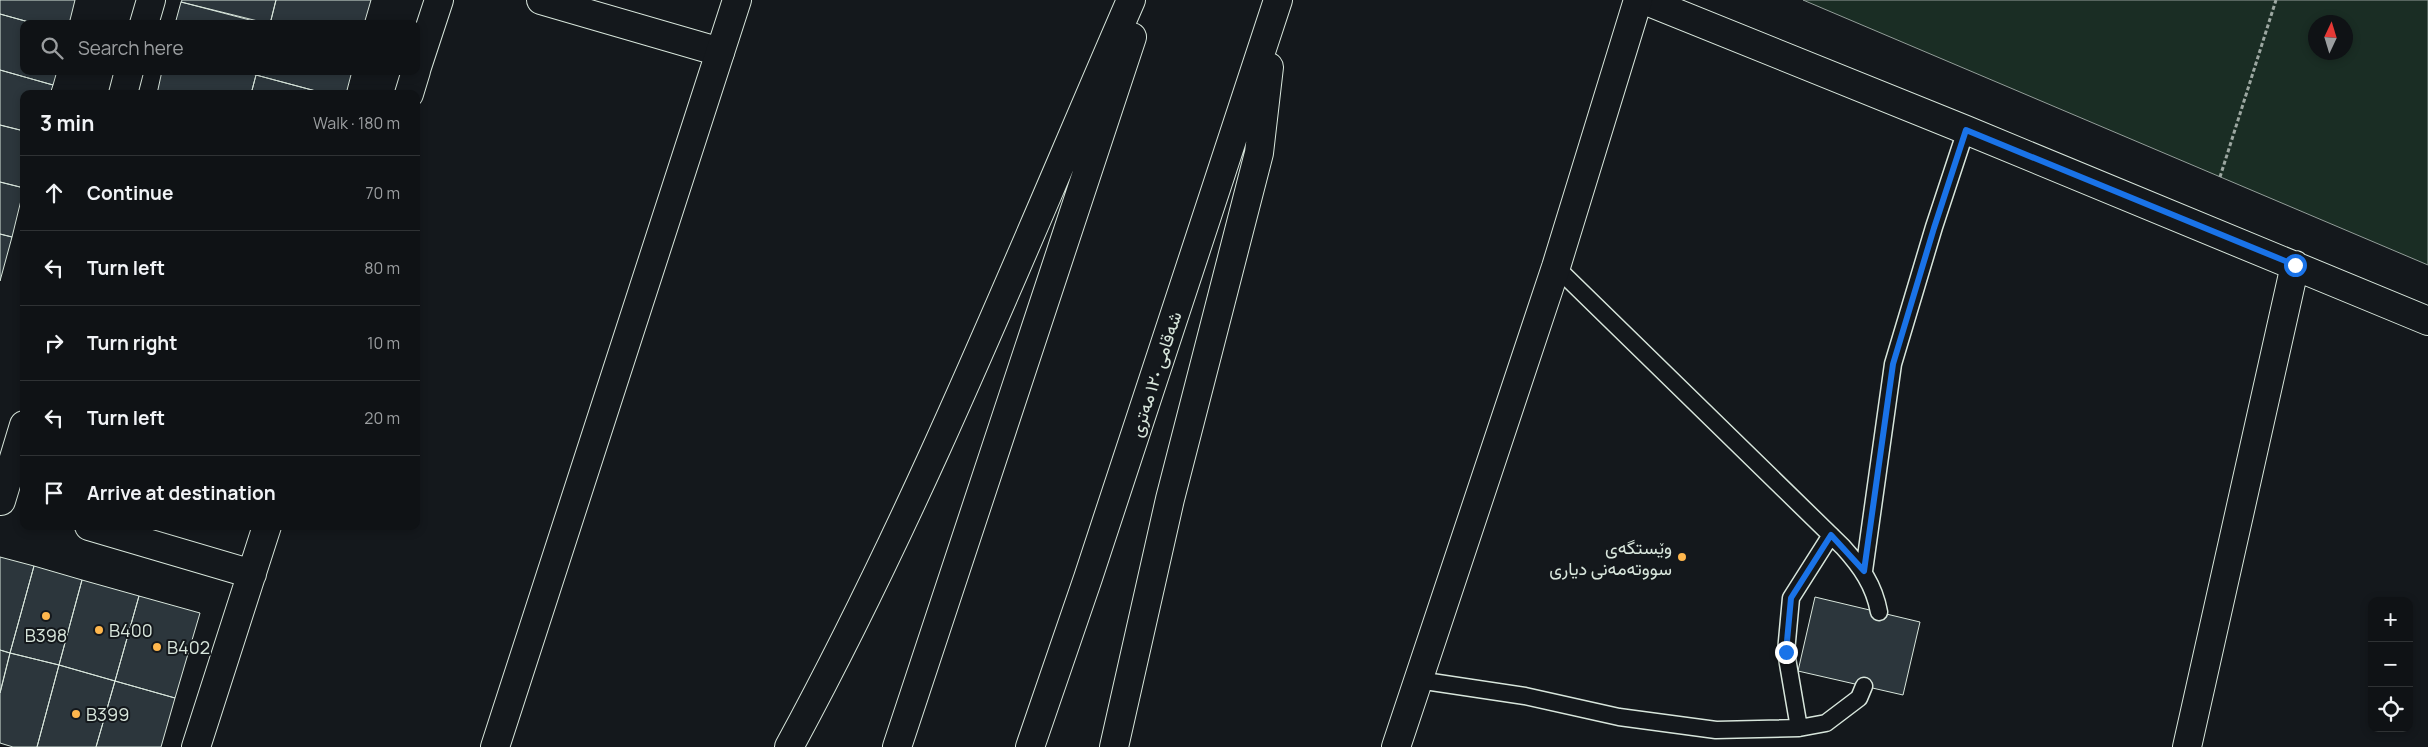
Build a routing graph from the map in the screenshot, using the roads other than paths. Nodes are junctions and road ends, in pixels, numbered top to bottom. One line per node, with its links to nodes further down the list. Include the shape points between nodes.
1 (151, 0): 10 (main road)
2 (439, 0): 12 (main road)
3 (541, 0): 11 (main road)
4 (737, 0): 11 (main road)
5 (1132, 0): 34 (main road, via 934,454 838,657)
6 (1144, 0): 35 (main road)
7 (1638, 0): 19 (main road)
8 (1644, 0): 17 (main road)
9 (1277, 5): 36 (main road, شەقامی ١٢٠ مەتری); 37 (main road, via 1259,153 1170,499)
10 (145, 20)
11 (720, 52): 33 (main road)
12 (420, 59)
13 (128, 75): 15 (main road)
14 (415, 75): 16 (main road)
15 (124, 90)
16 (410, 90)
17 (1966, 130): 18 (main road); 26 (lane, via 1893,364)
18 (2295, 265): 20 (main road); 39 (main road)
19 (1556, 267): 25 (lane); 29 (main road)
20 (2428, 321)
21 (20, 444): 22 (main road)
22 (8, 503)
23 (103, 530): 27 (main road)
24 (266, 530): 27 (main road)
25 (1831, 535): 26 (lane); 31 (lane, via 1791,598 1786,652)
26 (1864, 571): 28 (lane)
27 (252, 574): 32 (main road)
28 (1879, 612)
29 (1418, 680): 31 (lane, via 1525,696 1619,717 1716,730); 38 (main road)
30 (1864, 686): 31 (lane, via 1859,698 1826,724)
31 (1799, 728)
32 (196, 747)
33 (495, 747)
34 (789, 747)
35 (898, 747)
36 (1030, 747)
37 (1114, 747)
38 (1396, 747)
39 (2187, 747)

